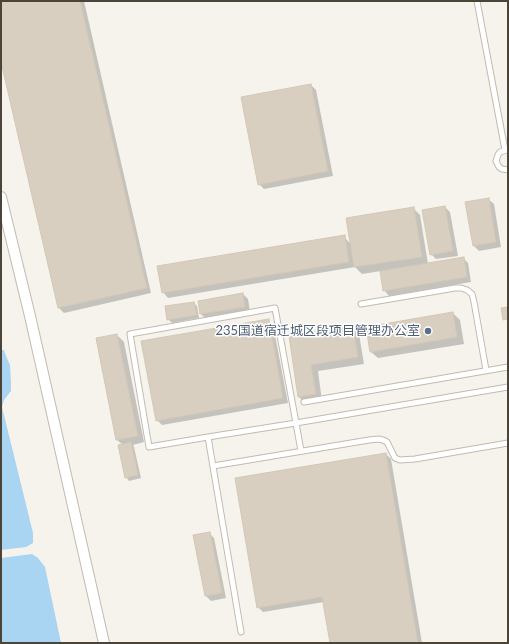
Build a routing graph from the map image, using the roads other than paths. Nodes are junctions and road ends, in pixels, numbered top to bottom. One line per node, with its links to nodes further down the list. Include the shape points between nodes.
1 (477, 1): 2 (lane)
2 (506, 150): 3 (lane, via 500,152 496,161 499,167)
3 (508, 170)
4 (1, 198): 16 (street)
5 (361, 304): 7 (lane, via 456,288 467,290 472,294 474,302)
6 (508, 367): 7 (lane)
7 (486, 370): 9 (lane)
8 (508, 387): 10 (lane)
9 (304, 402)
10 (296, 423): 11 (lane); 11 (lane, via 275,308 130,334 149,447); 13 (lane)
11 (208, 437): 14 (lane)
12 (508, 442): 13 (lane, via 406,460 395,458 387,442 378,439)
13 (301, 451): 14 (lane)
14 (213, 466): 15 (lane)
15 (241, 632)
16 (104, 643)

